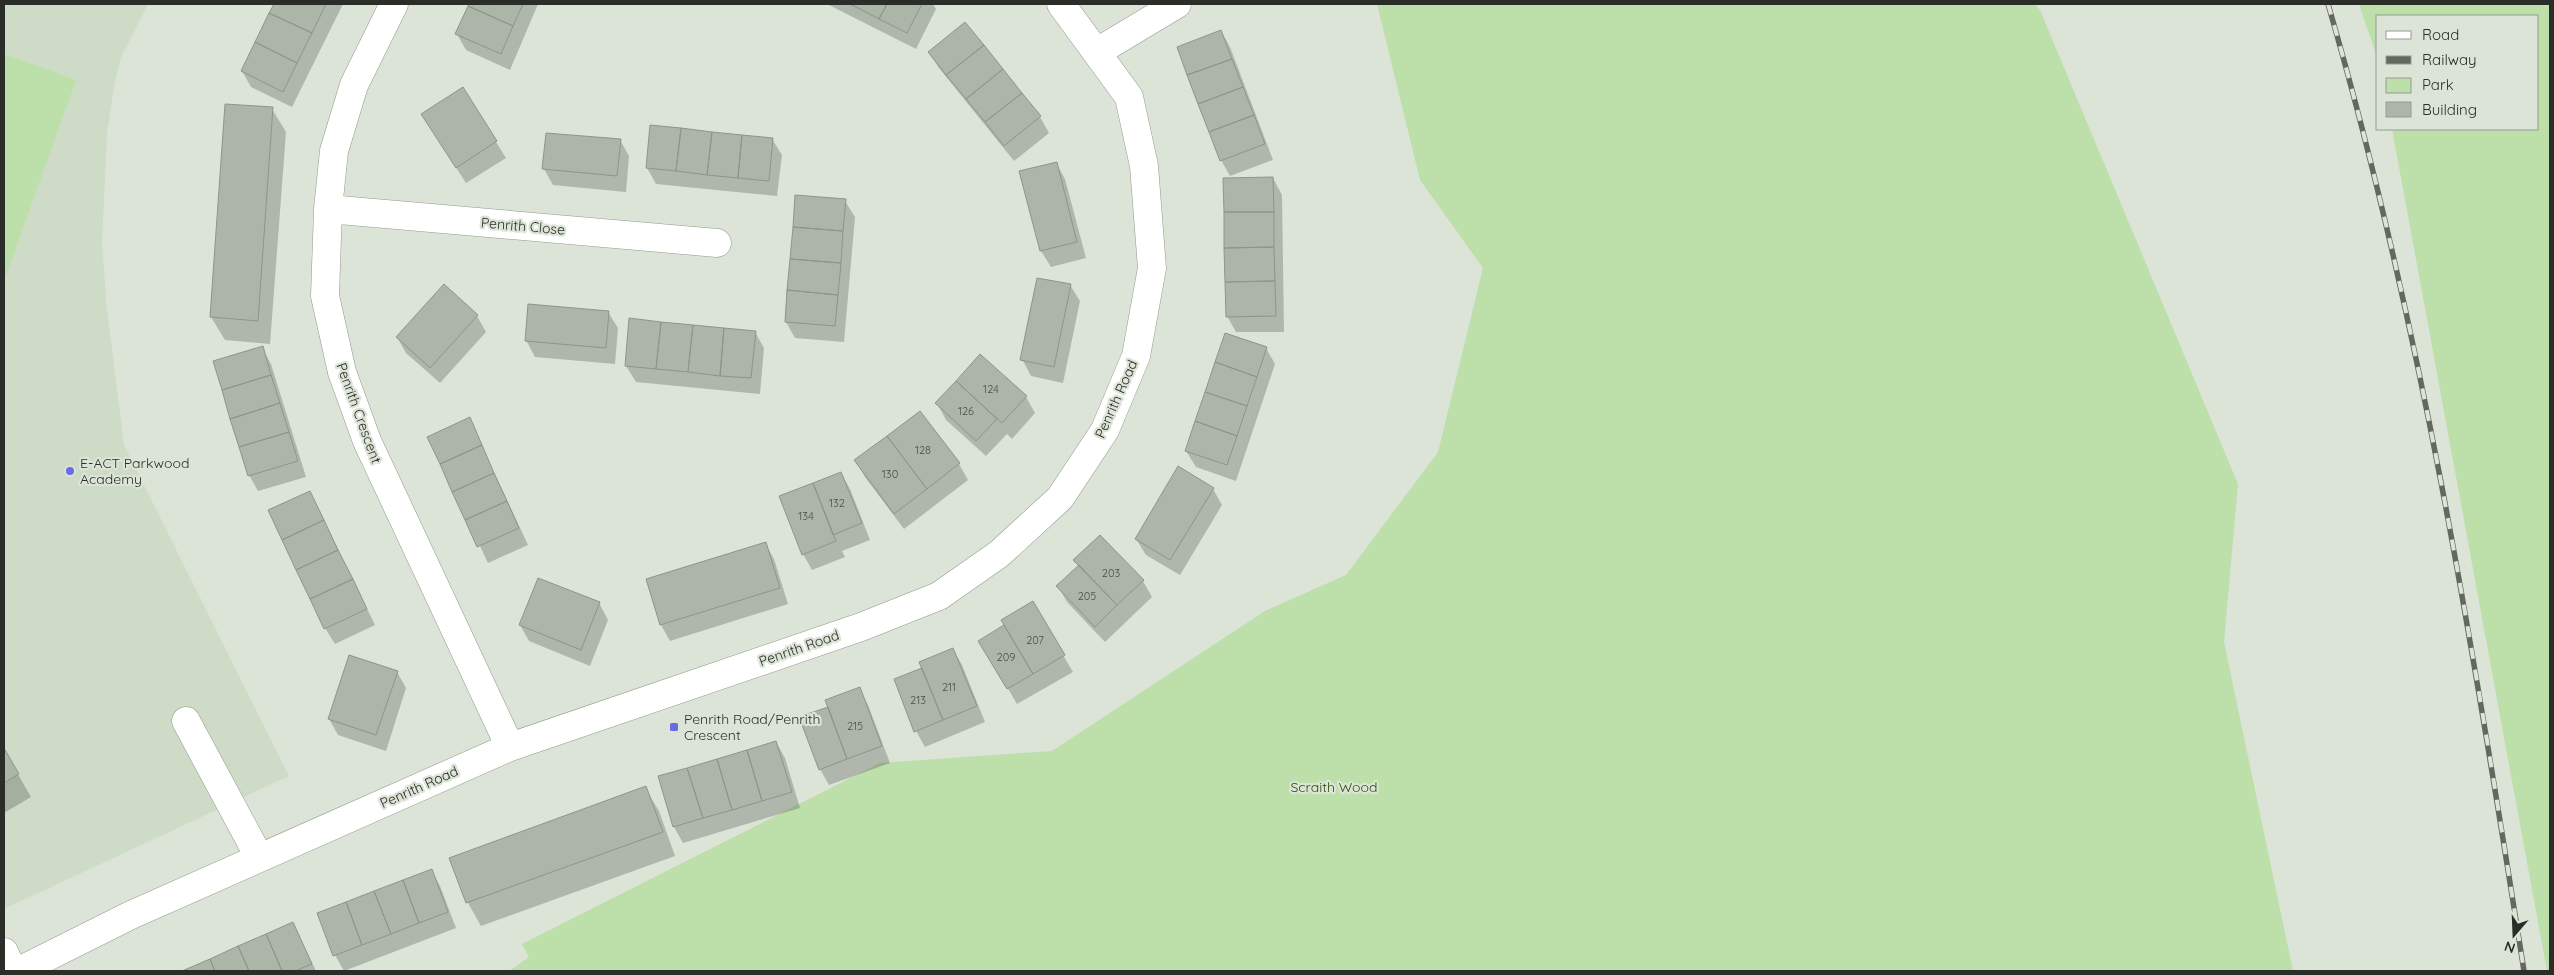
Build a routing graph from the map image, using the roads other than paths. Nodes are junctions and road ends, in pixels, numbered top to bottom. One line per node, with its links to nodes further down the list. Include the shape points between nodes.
1 (394, 4): 5 (street, Penrith Crescent, via 354,85 334,151)
2 (1061, 4): 4 (street, Penrith Road)
3 (1177, 4): 4 (street)
4 (1097, 52): 8 (street, Penrith Road, via 1129,97 1144,166 1152,268 1136,356 1105,430 1060,498 1000,554 939,596 861,627)
5 (328, 209): 6 (street, Penrith Close); 8 (street, Penrith Crescent, via 326,296 342,372 367,442)
6 (717, 243)
7 (186, 721): 9 (street)
8 (510, 748): 9 (street, Penrith Road)
9 (260, 856): 12 (street, Penrith Road, via 131,914)
10 (4, 952): 11 (street)
11 (13, 971)
12 (20, 971)

